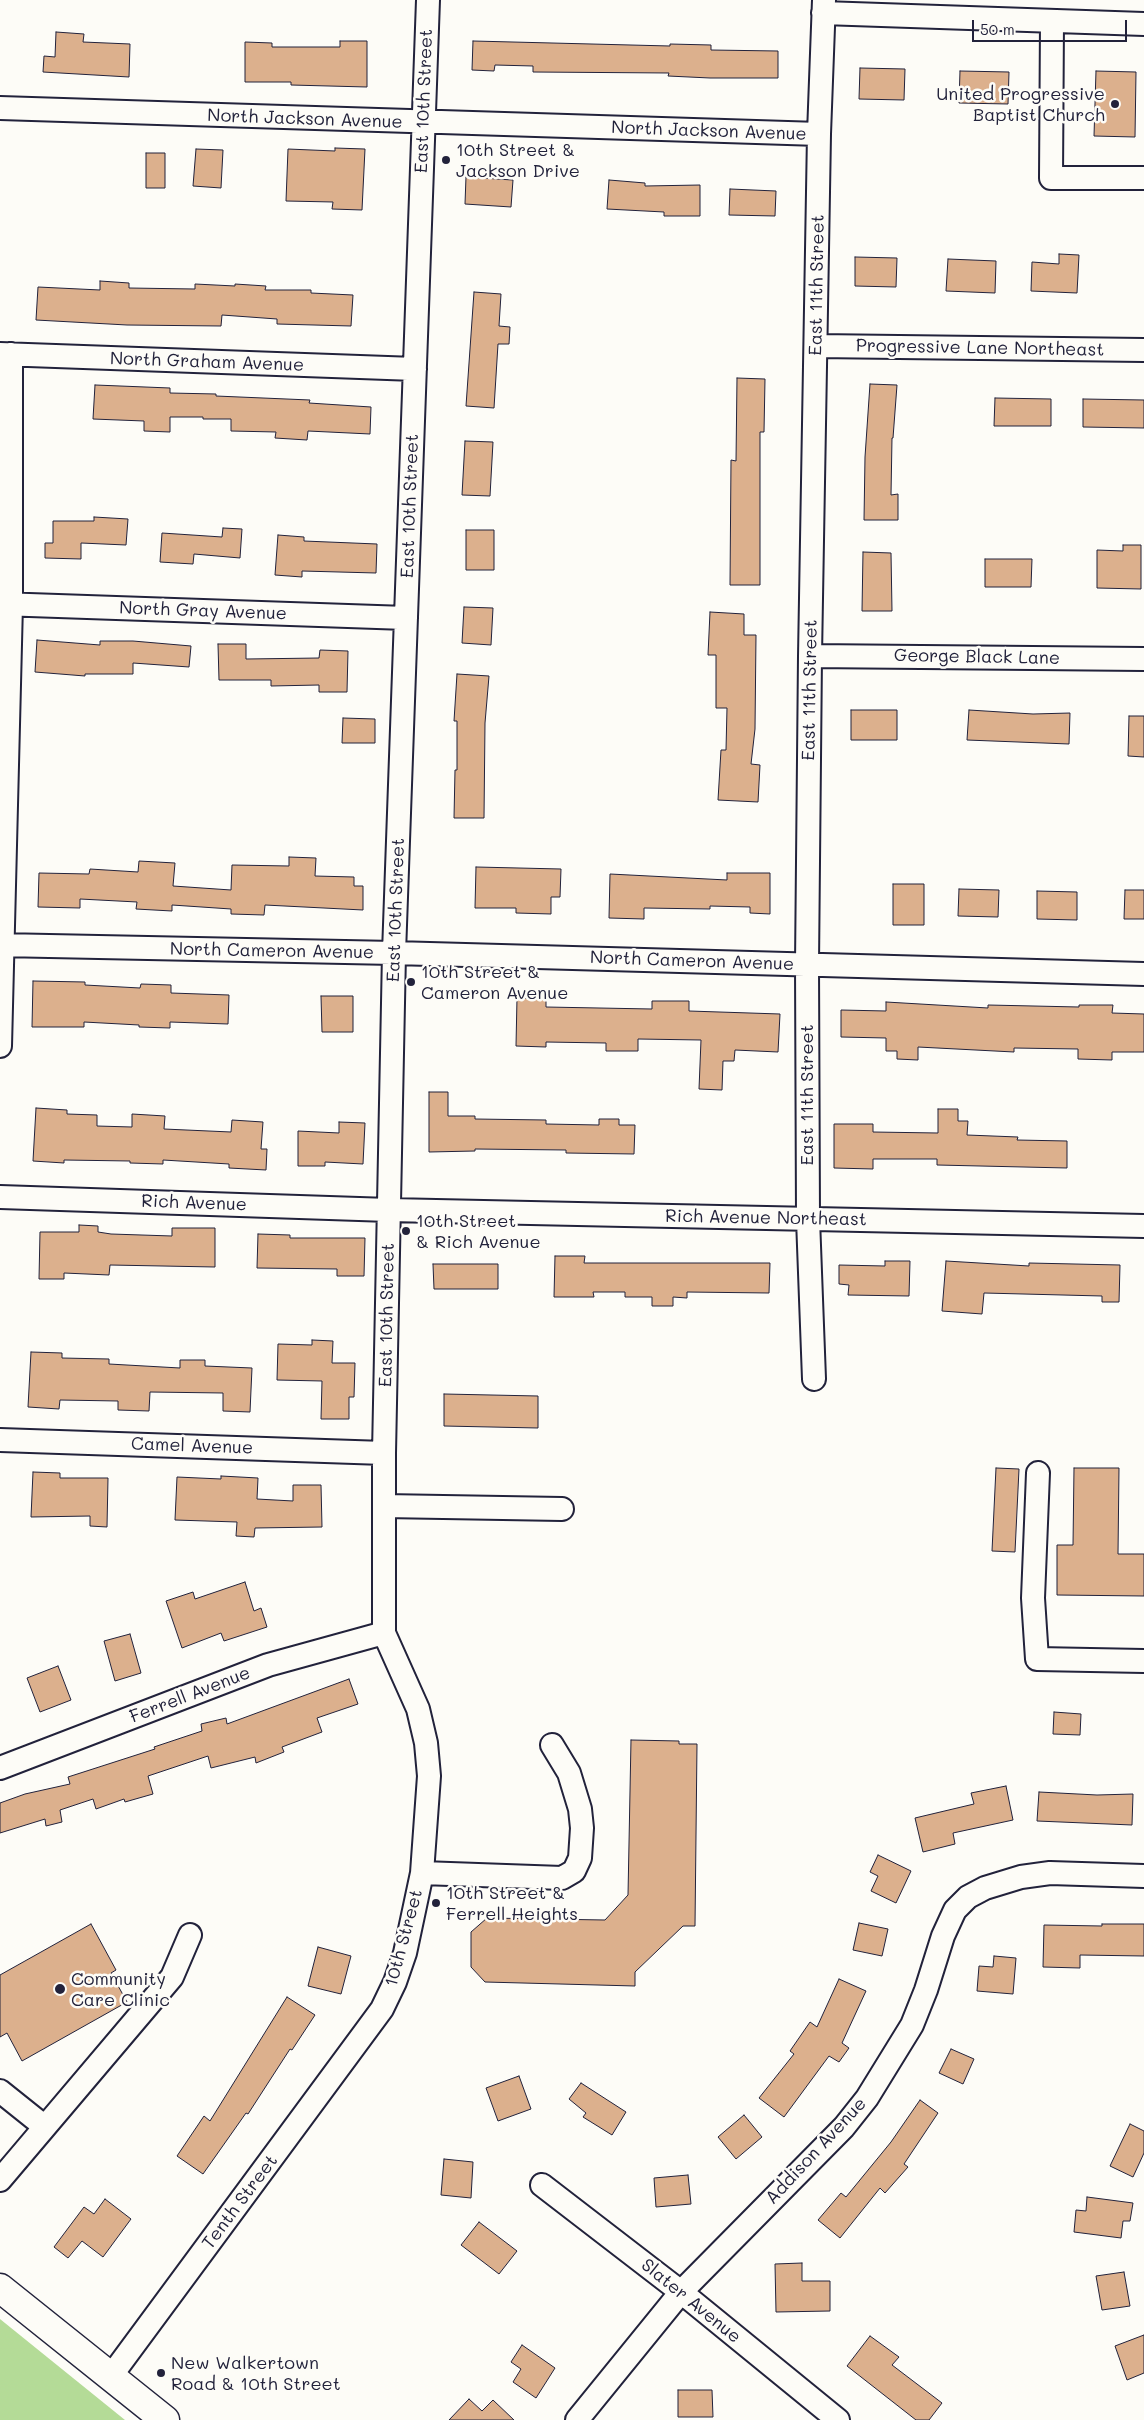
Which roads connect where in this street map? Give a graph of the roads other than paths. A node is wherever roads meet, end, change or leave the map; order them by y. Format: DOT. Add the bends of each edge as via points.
graph roads {
  1 [pos="428,0"];
  2 [pos="824,6"];
  3 [pos="1052,21"];
  4 [pos="1144,24"];
  5 [pos="0,108"];
  6 [pos="424,123"];
  7 [pos="819,134"];
  8 [pos="1144,178"];
  9 [pos="816,346"];
  10 [pos="1144,350"];
  11 [pos="6,354"];
  12 [pos="415,369"];
  13 [pos="5,604"];
  14 [pos="406,618"];
  15 [pos="810,656"];
  16 [pos="1144,659"];
  17 [pos="1,945"];
  18 [pos="394,953"];
  19 [pos="807,964"];
  20 [pos="1144,974"];
  21 [pos="0,1046"];
  22 [pos="0,1197"];
  23 [pos="388,1210"];
  24 [pos="808,1219"];
  25 [pos="1144,1226"];
  26 [pos="814,1379"];
  27 [pos="0,1440"];
  28 [pos="384,1452"];
  29 [pos="1038,1473"];
  30 [pos="384,1506"];
  31 [pos="562,1509"];
  32 [pos="384,1633"];
  33 [pos="1144,1660"];
  34 [pos="552,1745"];
  35 [pos="0,1768"];
  36 [pos="422,1873"];
  37 [pos="1144,1876"];
  38 [pos="190,1936"];
  39 [pos="370,2028"];
  40 [pos="0,2091"];
  41 [pos="45,2127"];
  42 [pos="1,2177"];
  43 [pos="542,2185"];
  44 [pos="0,2288"];
  45 [pos="681,2292"];
  46 [pos="110,2376"];
  47 [pos="165,2420"];
  48 [pos="577,2420"];
  49 [pos="838,2420"];
  1 -- 6 [label="street, East 10th Street"];
  2 -- 3 [label="street"];
  2 -- 7 [label="street, East 11th Street"];
  3 -- 4 [label="street"];
  3 -- 8 [label="street" via="1051,178"];
  5 -- 6 [label="street, North Jackson Avenue"];
  6 -- 7 [label="street, North Jackson Avenue"];
  6 -- 12 [label="street, East 10th Street"];
  7 -- 9 [label="street, East 11th Street"];
  9 -- 10 [label="street, Progressive Lane Northeast"];
  9 -- 15 [label="street, East 11th Street"];
  11 -- 12 [label="street, North Graham Avenue"];
  11 -- 13 [label="street"];
  12 -- 14 [label="street, East 10th Street"];
  13 -- 14 [label="street, North Gray Avenue"];
  13 -- 17 [label="street"];
  14 -- 18 [label="street, East 10th Street"];
  15 -- 16 [label="street, George Black Lane"];
  15 -- 19 [label="street, East 11th Street"];
  17 -- 18 [label="street, North Cameron Avenue"];
  17 -- 21 [label="street"];
  18 -- 19 [label="street, North Cameron Avenue"];
  18 -- 23 [label="street, East 10th Street"];
  19 -- 20 [label="street, North Cameron Avenue"];
  19 -- 24 [label="street, East 11th Street"];
  22 -- 23 [label="street, Rich Avenue"];
  23 -- 24 [label="street, Rich Avenue Northeast"];
  23 -- 28 [label="street, East 10th Street"];
  24 -- 25 [label="street, Rich Avenue Northeast"];
  24 -- 26 [label="street, East 11th Street"];
  27 -- 28 [label="street, Camel Avenue"];
  28 -- 30 [label="street, East 10th Street"];
  29 -- 33 [label="street" via="1033,1598 1037,1659"];
  30 -- 31 [label="street"];
  30 -- 32 [label="street, East 10th Street"];
  32 -- 35 [label="street, Ferrell Avenue" via="268,1665"];
  32 -- 36 [label="street, East 10th Street" via="418,1709 426,1743 429,1776"];
  34 -- 36 [label="street" via="569,1773 580,1809 580,1858 574,1871 562,1878"];
  36 -- 39 [label="street, 10th Street" via="397,1975"];
  37 -- 45 [label="street, Addison Avenue" via="1050,1873 1021,1877 968,1896 956,1910 943,1936 912,2025 868,2098 844,2127"];
  38 -- 41 [label="street" via="172,1977"];
  39 -- 46 [label="street, Tenth Street"];
  40 -- 41 [label="street"];
  41 -- 42 [label="street"];
  43 -- 45 [label="street, Slater Avenue"];
  44 -- 46 [label="main road"];
  45 -- 48 [label="street, Addison Avenue"];
  45 -- 49 [label="street, Slater Avenue"];
  46 -- 47 [label="main road"];
}
